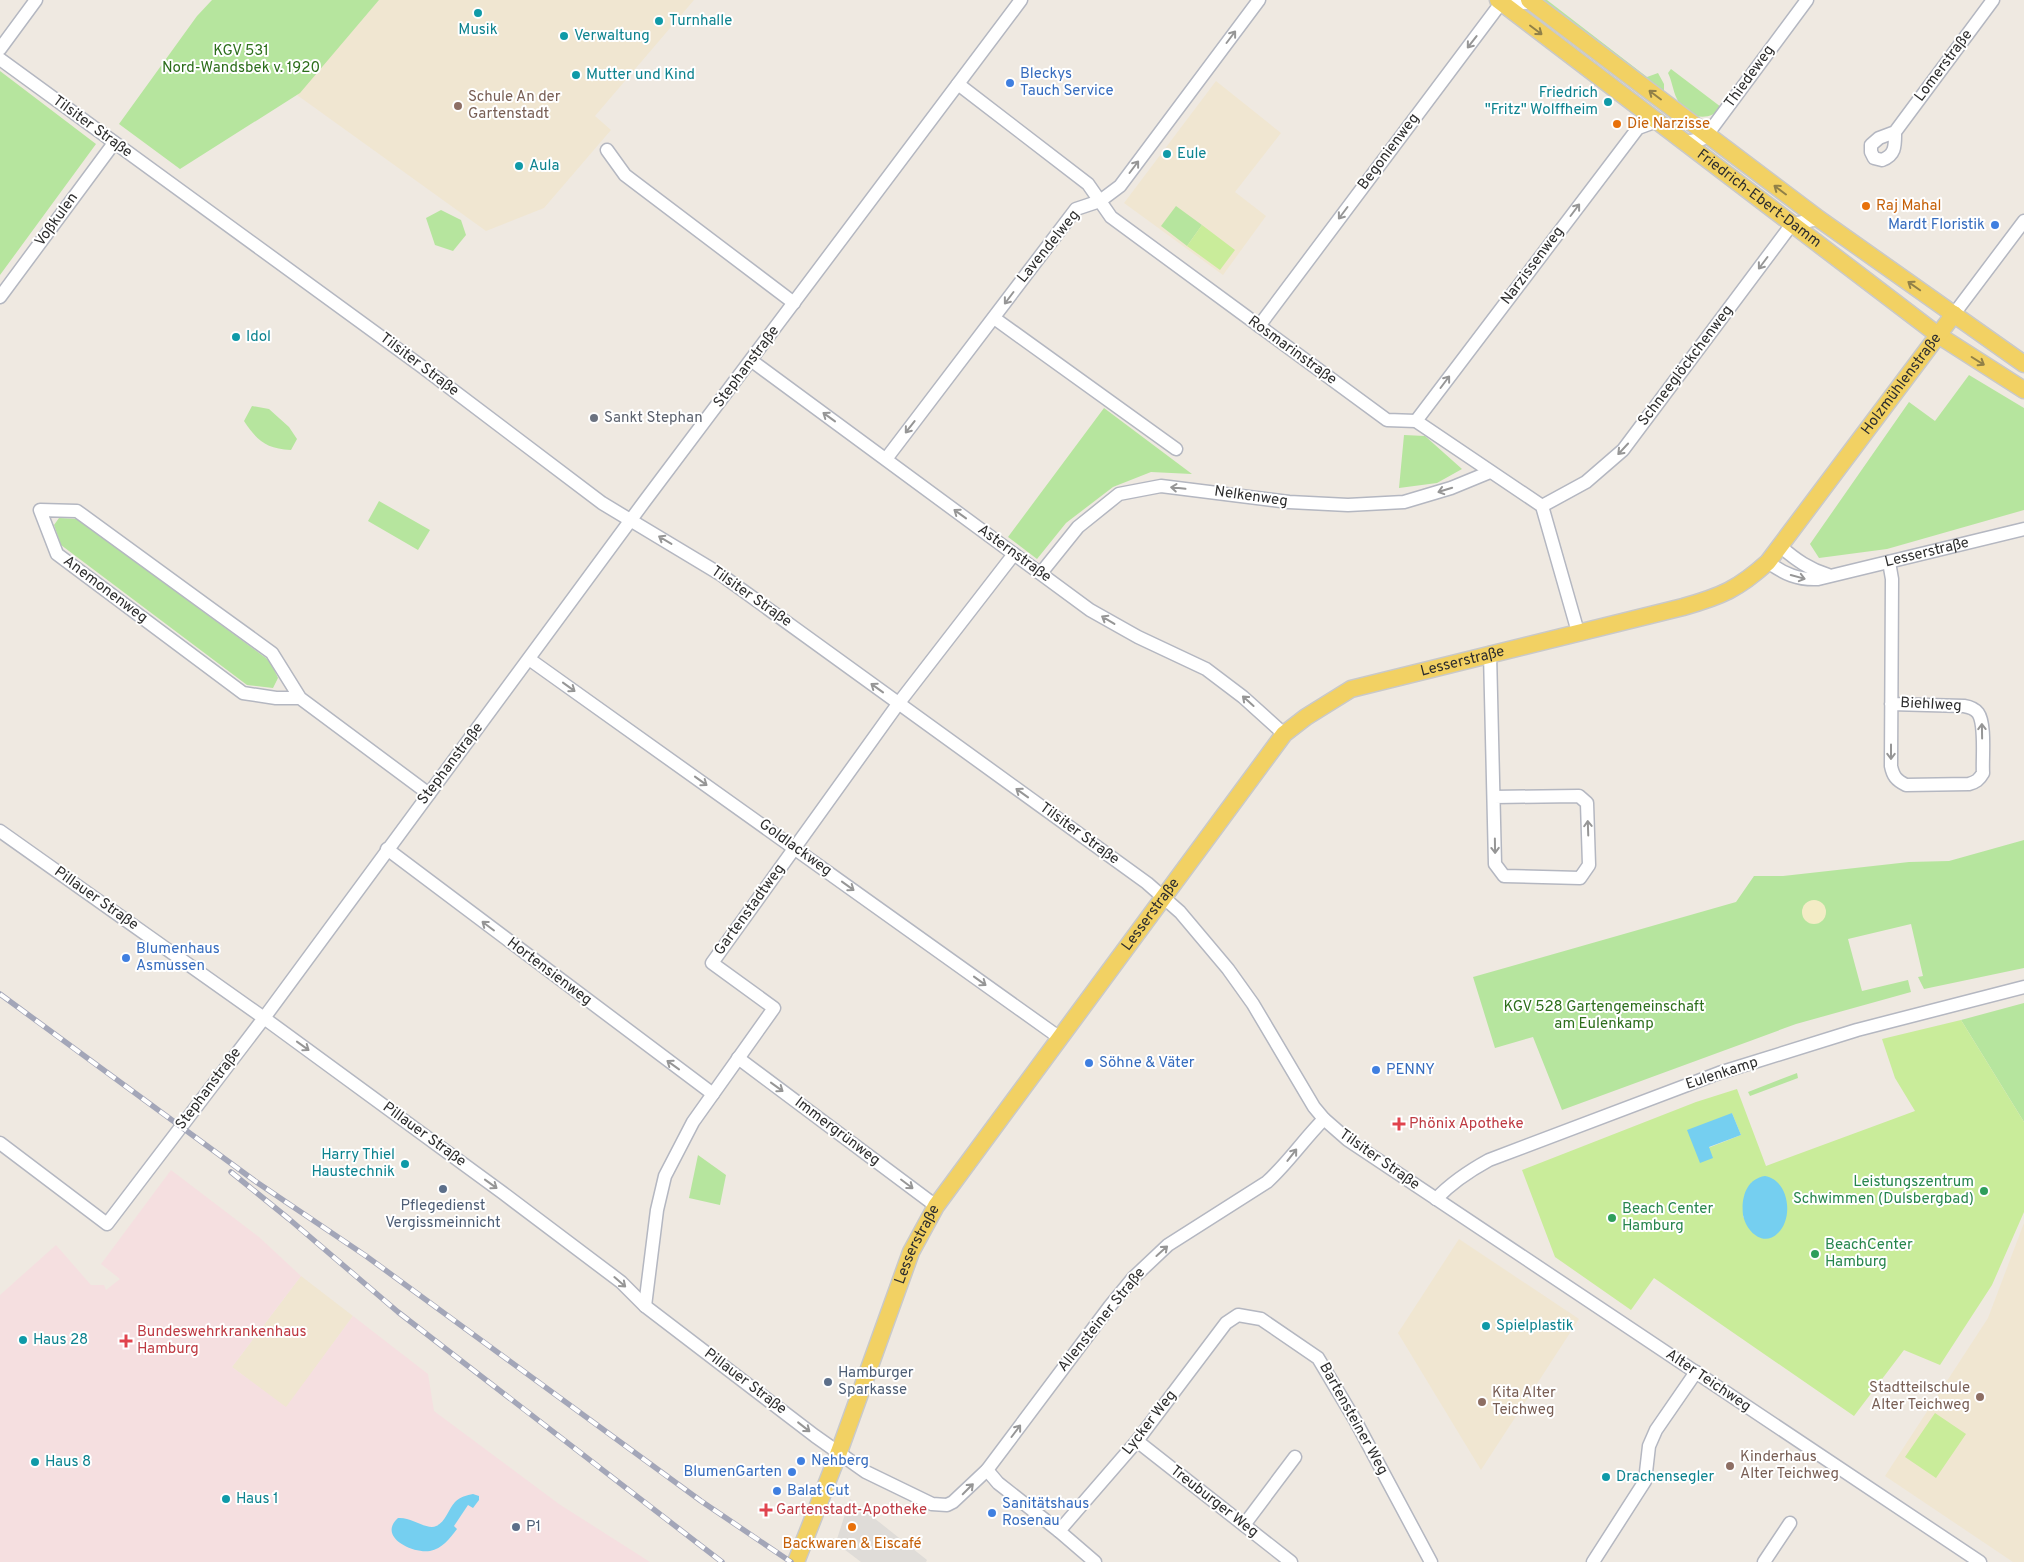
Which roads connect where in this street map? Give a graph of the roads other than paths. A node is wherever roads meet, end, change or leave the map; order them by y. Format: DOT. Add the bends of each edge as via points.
graph roads {
  1 [pos="36,0"];
  2 [pos="1021,0"];
  3 [pos="1259,0"];
  4 [pos="1807,0"];
  5 [pos="1993,0"];
  6 [pos="1500,1"];
  7 [pos="1531,1"];
  8 [pos="0,49"];
  9 [pos="0,59"];
  10 [pos="958,84"];
  11 [pos="1657,122"];
  12 [pos="1895,132"];
  13 [pos="1707,135"];
  14 [pos="1685,142"];
  15 [pos="114,143"];
  16 [pos="607,150"];
  17 [pos="1100,201"];
  18 [pos="1819,219"];
  19 [pos="2024,221"];
  20 [pos="1792,224"];
  21 [pos="0,297"];
  22 [pos="794,303"];
  23 [pos="1954,314"];
  24 [pos="994,318"];
  25 [pos="1259,326"];
  26 [pos="1938,334"];
  27 [pos="752,360"];
  28 [pos="2024,364"];
  29 [pos="2024,390"];
  30 [pos="1416,421"];
  31 [pos="1176,449"];
  32 [pos="886,459"];
  33 [pos="1490,472"];
  34 [pos="1542,506"];
  35 [pos="631,520"];
  36 [pos="2024,529"];
  37 [pos="1781,547"];
  38 [pos="1014,554"];
  39 [pos="1768,562"];
  40 [pos="1889,562"];
  41 [pos="1041,574"];
  42 [pos="1831,576"];
  43 [pos="1578,632"];
  44 [pos="1490,654"];
  45 [pos="529,659"];
  46 [pos="300,698"];
  47 [pos="898,704"];
  48 [pos="1891,704"];
  49 [pos="1284,734"];
  50 [pos="429,794"];
  51 [pos="1494,797"];
  52 [pos="0,831"];
  53 [pos="794,848"];
  54 [pos="387,849"];
  55 [pos="1163,897"];
  56 [pos="2024,987"];
  57 [pos="264,1018"];
  58 [pos="1060,1038"];
  59 [pos="738,1058"];
  60 [pos="713,1094"];
  61 [pos="1324,1119"];
  62 [pos="0,1143"];
  63 [pos="1436,1199"];
  64 [pos="936,1206"];
  65 [pos="645,1306"];
  66 [pos="1238,1315"];
  67 [pos="1696,1372"];
  68 [pos="1137,1441"];
  69 [pos="839,1452"];
  70 [pos="1295,1457"];
  71 [pos="987,1470"];
  72 [pos="947,1505"];
  73 [pos="1790,1523"];
  74 [pos="1244,1525"];
  75 [pos="1059,1531"];
  76 [pos="796,1562"];
  77 [pos="1095,1562"];
  78 [pos="1291,1562"];
  79 [pos="1431,1562"];
  80 [pos="1593,1562"];
  81 [pos="1764,1562"];
  82 [pos="1980,1562"];
  1 -- 8 [label="street"];
  2 -- 10 [label="street, Stephanstraße"];
  17 -- 3 [label="street, Lavendelweg, one-way" via="1120,186"];
  4 -- 13 [label="street, Thiedeweg"];
  5 -- 12 [label="street, Lomerstraße"];
  6 -- 7 [label="street"];
  6 -- 11 [label="main road, Friedrich-Ebert-Damm, one-way"];
  6 -- 25 [label="street, Begonienweg, one-way"];
  13 -- 7 [label="main road, Friedrich-Ebert-Damm, one-way"];
  9 -- 15 [label="street, Tilsiter Straße"];
  10 -- 17 [label="street, Rosmarinstraße" via="1088,184"];
  10 -- 22 [label="street, Stephanstraße"];
  11 -- 14 [label="main road, Friedrich-Ebert-Damm"];
  30 -- 11 [label="street, Narzissenweg, one-way" via="1638,128"];
  13 -- 14 [label="street"];
  18 -- 13 [label="main road, Friedrich-Ebert-Damm, one-way"];
  14 -- 20 [label="main road, Friedrich-Ebert-Damm"];
  15 -- 21 [label="street, Voßkulen"];
  15 -- 35 [label="street, Tilsiter Straße" via="421,366 602,504"];
  16 -- 22 [label="street" via="625,175"];
  17 -- 24 [label="street, Lavendelweg, one-way" via="1076,208"];
  17 -- 25 [label="street, Rosmarinstraße" via="1112,217"];
  18 -- 20 [label="street"];
  23 -- 18 [label="main road, Friedrich-Ebert-Damm, one-way"];
  19 -- 23 [label="street, Holzmühlenstraße"];
  20 -- 26 [label="main road, Friedrich-Ebert-Damm"];
  20 -- 34 [label="street, Schneeglöckchenweg, one-way" via="1623,450 1586,482"];
  22 -- 27 [label="street, Stephanstraße"];
  23 -- 26 [label="main road, Holzmühlenstraße"];
  23 -- 28 [label="main road, Friedrich-Ebert-Damm"];
  24 -- 31 [label="street"];
  24 -- 32 [label="street, Lavendelweg, one-way"];
  25 -- 30 [label="street, Rosmarinstraße" via="1387,420"];
  26 -- 29 [label="main road, Friedrich-Ebert-Damm, one-way"];
  26 -- 37 [label="main road, Holzmühlenstraße"];
  32 -- 27 [label="street, Asternstraße, one-way"];
  27 -- 35 [label="street, Stephanstraße"];
  30 -- 33 [label="street"];
  38 -- 32 [label="street, Asternstraße, one-way"];
  33 -- 34 [label="street"];
  33 -- 41 [label="street, Nelkenweg, one-way" via="1452,488 1404,502 1348,505 1288,502 1161,486 1119,494 1078,527"];
  34 -- 43 [label="street"];
  35 -- 45 [label="street, Stephanstraße"];
  47 -- 35 [label="street, Tilsiter Straße, one-way" via="720,574"];
  36 -- 40 [label="street, Lesserstraße"];
  37 -- 39 [label="main road, Lesserstraße"];
  37 -- 42 [label="street" via="1803,565"];
  38 -- 41 [label="street, Asternstraße"];
  38 -- 47 [label="street, Gartenstadtweg"];
  39 -- 42 [label="street, Lesserstraße, one-way" via="1786,574 1806,580"];
  39 -- 43 [label="main road, Lesserstraße" via="1741,584 1716,598"];
  40 -- 42 [label="street, Lesserstraße"];
  40 -- 48 [label="street, Biehlweg" via="1892,579"];
  49 -- 41 [label="street, Asternstraße, one-way" via="1206,669 1118,627"];
  43 -- 44 [label="main road, Lesserstraße"];
  44 -- 49 [label="main road, Lesserstraße" via="1351,689"];
  44 -- 51 [label="street"];
  45 -- 50 [label="street, Stephanstraße"];
  45 -- 53 [label="street, Goldlackweg, one-way"];
  46 -- 46 [label="street, Anemonenweg" via="272,653 78,511 40,510 57,554 243,693"];
  46 -- 50 [label="street, Anemonenweg"];
  47 -- 53 [label="street, Gartenstadtweg"];
  55 -- 47 [label="street, Tilsiter Straße, one-way"];
  48 -- 48 [label="street, Biehlweg, one-way" via="1891,766 1899,781 1906,785 1969,784 1980,778 1983,773 1982,722 1973,708"];
  49 -- 55 [label="main road, Lesserstraße"];
  50 -- 54 [label="street, Stephanstraße"];
  51 -- 51 [label="street, one-way" via="1495,864 1504,876 1580,878 1589,865 1587,803 1579,796"];
  52 -- 57 [label="street, Pillauer Straße"];
  53 -- 58 [label="street, Goldlackweg, one-way"];
  53 -- 59 [label="street, Gartenstadtweg" via="712,963 774,1008"];
  54 -- 57 [label="street, Stephanstraße"];
  60 -- 54 [label="street, Hortensienweg, one-way"];
  55 -- 58 [label="main road, Lesserstraße"];
  55 -- 61 [label="street, Tilsiter Straße" via="1198,932 1234,978"];
  56 -- 63 [label="street, Eulenkamp" via="1857,1030 1719,1073 1489,1160 1446,1188"];
  57 -- 62 [label="street, Stephanstraße" via="107,1224"];
  57 -- 65 [label="street, Pillauer Straße, one-way" via="621,1282"];
  58 -- 64 [label="main road, Lesserstraße"];
  59 -- 60 [label="street, Gartenstadtweg"];
  59 -- 64 [label="street, Immergrünweg, one-way"];
  60 -- 65 [label="street, Gartenstadtweg" via="693,1122 665,1176 657,1210"];
  61 -- 63 [label="street, Tilsiter Straße" via="1348,1140"];
  71 -- 61 [label="street, Allensteiner Straße, one-way" via="1133,1278 1168,1245 1278,1173"];
  63 -- 67 [label="street, Alter Teichweg"];
  64 -- 69 [label="main road, Lesserstraße" via="912,1252"];
  65 -- 69 [label="street, Pillauer Straße, one-way"];
  66 -- 68 [label="street, Lycker Weg" via="1226,1323"];
  66 -- 79 [label="street, Bartensteiner Weg" via="1261,1319 1318,1358"];
  67 -- 80 [label="street" via="1656,1430 1649,1446 1645,1481"];
  67 -- 82 [label="street, Alter Teichweg"];
  68 -- 74 [label="street, Treuburger Weg"];
  68 -- 75 [label="street, Lycker Weg"];
  69 -- 72 [label="street, Pillauer Straße" via="866,1472 925,1501"];
  69 -- 76 [label="main road, Lesserstraße"];
  70 -- 74 [label="street"];
  72 -- 71 [label="street, Allensteiner Straße, one-way"];
  71 -- 75 [label="street" via="998,1483"];
  73 -- 81 [label="street"];
  74 -- 78 [label="street, Treuburger Weg"];
  75 -- 77 [label="street"];
}
